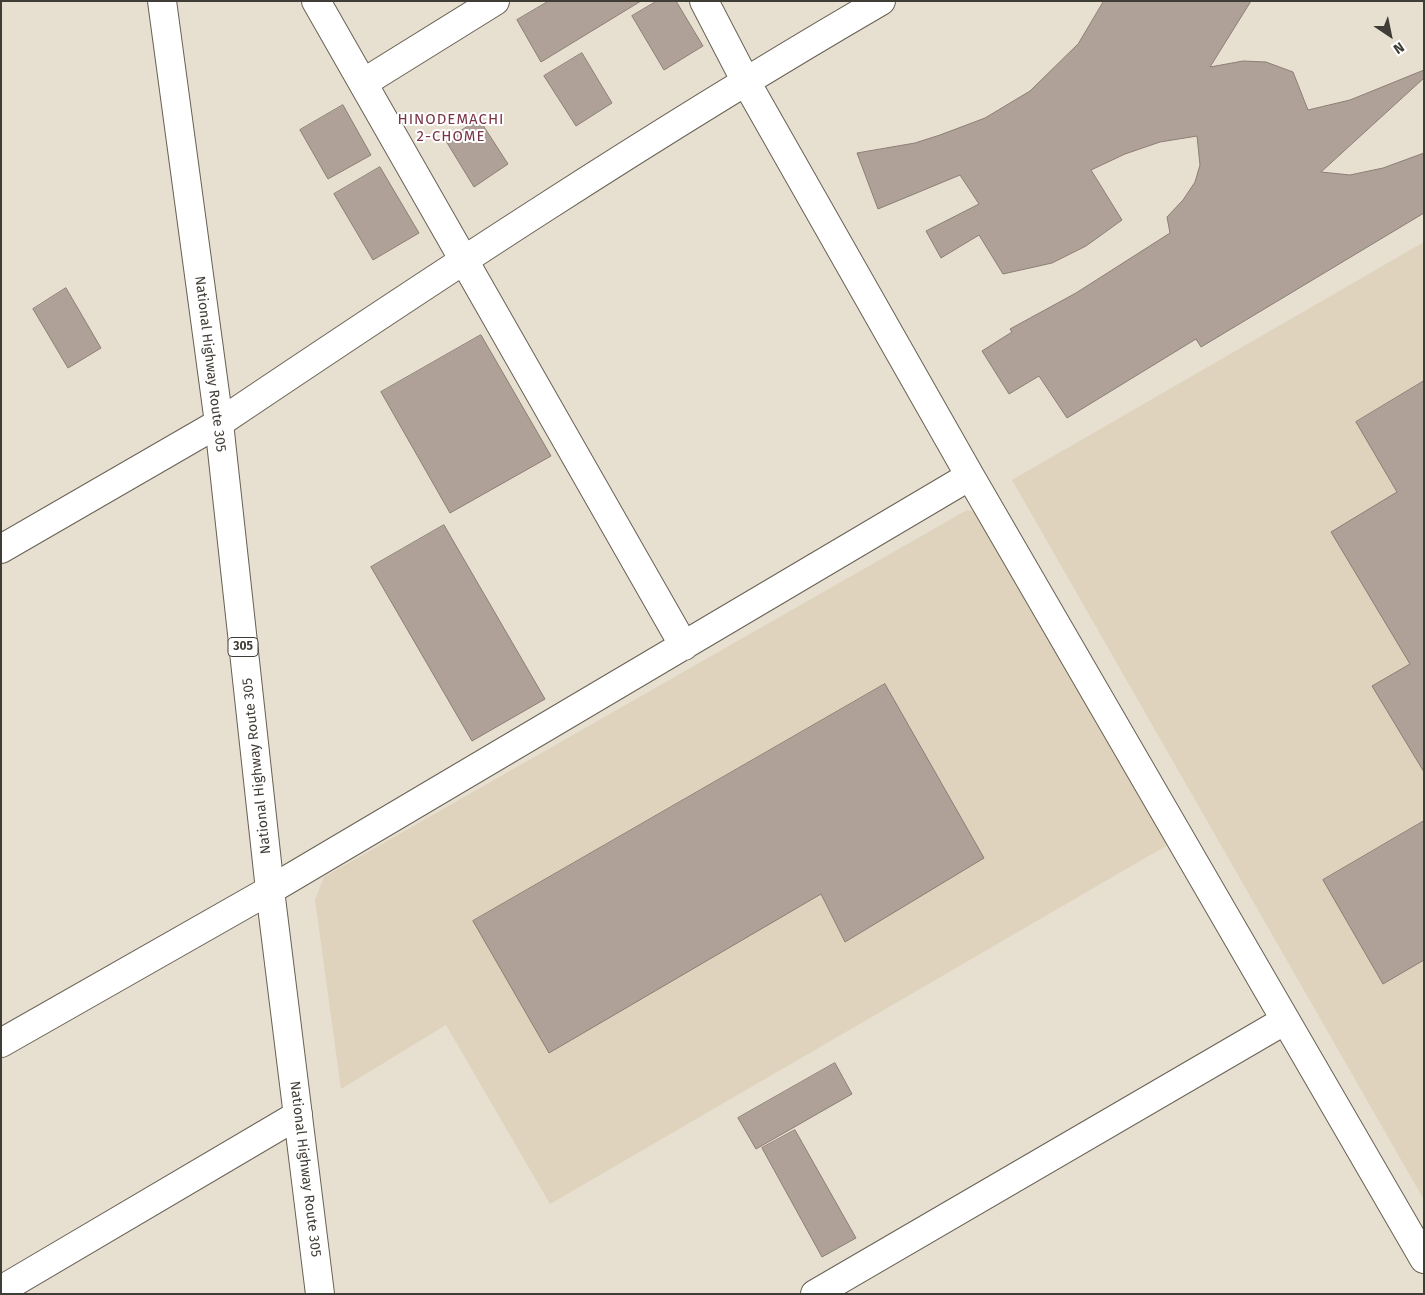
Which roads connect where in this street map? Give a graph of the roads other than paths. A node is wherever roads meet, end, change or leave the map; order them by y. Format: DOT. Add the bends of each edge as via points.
graph roads {
  1 [pos="162,1"];
  2 [pos="316,1"];
  3 [pos="495,1"];
  4 [pos="704,1"];
  5 [pos="881,1"];
  6 [pos="745,80"];
  7 [pos="363,83"];
  8 [pos="463,259"];
  9 [pos="219,423"];
  10 [pos="970,476"];
  11 [pos="1,549"];
  12 [pos="684,646"];
  13 [pos="270,890"];
  14 [pos="1284,1021"];
  15 [pos="1,1043"];
  16 [pos="298,1115"];
  17 [pos="1424,1259"];
  18 [pos="1,1290"];
  19 [pos="320,1294"];
  20 [pos="815,1294"];
  1 -- 9 [label="main road, National Highway Route 305 / 305"];
  2 -- 7 [label="main road"];
  3 -- 7 [label="main road"];
  4 -- 6 [label="main road"];
  5 -- 6 [label="main road"];
  6 -- 8 [label="main road"];
  6 -- 10 [label="main road"];
  7 -- 8 [label="main road"];
  8 -- 9 [label="main road"];
  8 -- 12 [label="main road"];
  9 -- 11 [label="main road"];
  9 -- 13 [label="main road, National Highway Route 305 / 305"];
  10 -- 12 [label="main road"];
  10 -- 14 [label="main road"];
  12 -- 13 [label="main road"];
  13 -- 15 [label="main road"];
  13 -- 16 [label="main road, National Highway Route 305 / 305"];
  14 -- 17 [label="main road"];
  14 -- 20 [label="main road"];
  16 -- 18 [label="main road"];
  16 -- 19 [label="main road, National Highway Route 305 / 305"];
}
